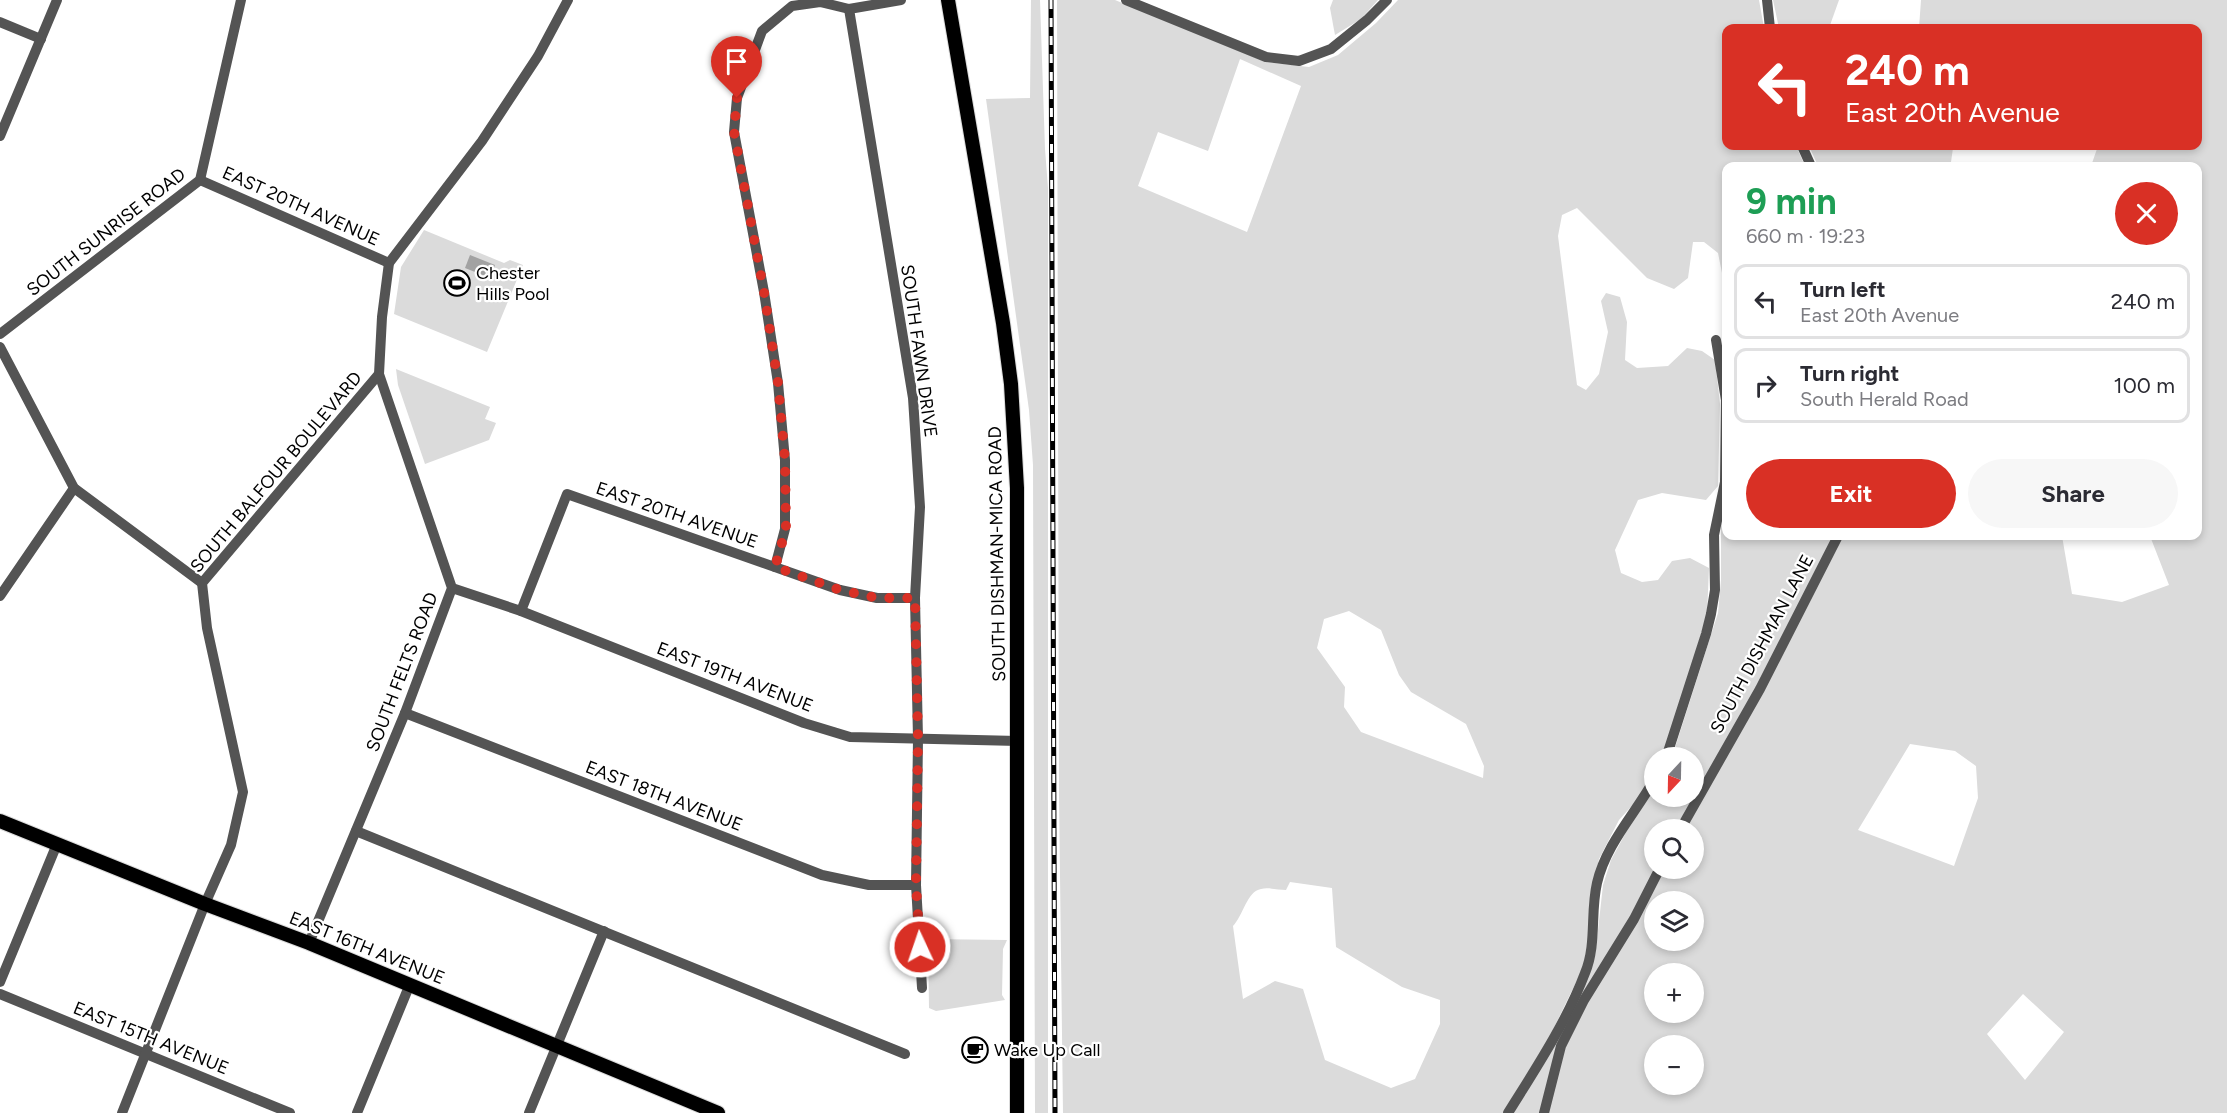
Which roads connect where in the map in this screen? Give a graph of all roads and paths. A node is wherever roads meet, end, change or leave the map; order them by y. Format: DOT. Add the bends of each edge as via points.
graph roads {
  1 [pos="57,0"];
  2 [pos="241,0"];
  3 [pos="568,0"];
  4 [pos="901,0"];
  5 [pos="948,0"];
  6 [pos="1126,0"];
  7 [pos="1387,0"];
  8 [pos="1767,0"];
  9 [pos="849,9"];
  10 [pos="0,22"];
  11 [pos="1770,24"];
  12 [pos="41,39"];
  13 [pos="0,136"];
  14 [pos="200,180"];
  15 [pos="389,263"];
  16 [pos="0,334"];
  17 [pos="1716,340"];
  18 [pos="0,347"];
  19 [pos="379,374"];
  20 [pos="1722,375"];
  21 [pos="74,489"];
  22 [pos="1722,496"];
  23 [pos="1836,540"];
  24 [pos="775,567"];
  25 [pos="202,583"];
  26 [pos="452,588"];
  27 [pos="0,596"];
  28 [pos="915,598"];
  29 [pos="521,612"];
  30 [pos="405,713"];
  31 [pos="918,739"];
  32 [pos="1018,741"];
  33 [pos="1670,747"];
  34 [pos="1644,795"];
  35 [pos="1686,819"];
  36 [pos="0,821"];
  37 [pos="356,831"];
  38 [pos="57,844"];
  39 [pos="1654,879"];
  40 [pos="916,885"];
  41 [pos="205,904"];
  42 [pos="604,931"];
  43 [pos="309,943"];
  44 [pos="0,982"];
  45 [pos="410,984"];
  46 [pos="922,988"];
  47 [pos="0,994"];
  48 [pos="556,1046"];
  49 [pos="145,1052"];
  50 [pos="905,1053"];
  51 [pos="710,1112"];
  52 [pos="122,1113"];
  53 [pos="290,1113"];
  54 [pos="357,1113"];
  55 [pos="529,1113"];
  56 [pos="1017,1113"];
  57 [pos="1508,1113"];
  58 [pos="1544,1113"];
  1 -- 12 [label="street"];
  2 -- 14 [label="street, SOUTH SUNRISE ROAD"];
  3 -- 15 [label="street, SOUTH BALFOUR BOULEVARD" via="538,56 482,141"];
  4 -- 9 [label="street"];
  5 -- 32 [label="main road, SOUTH DISHMAN-MICA ROAD" via="1011,384 1017,488"];
  6 -- 7 [label="street" via="1266,57 1299,62 1331,49"];
  8 -- 11 [label="street"];
  9 -- 24 [label="street" via="820,2 792,6 762,31 737,98 734,132 764,292 785,460 786,529"];
  9 -- 28 [label="street, SOUTH FAWN DRIVE" via="913,398 920,507"];
  10 -- 12 [label="street"];
  12 -- 13 [label="street"];
  14 -- 15 [label="street, EAST 20TH AVENUE"];
  14 -- 16 [label="street, SOUTH SUNRISE ROAD"];
  15 -- 19 [label="street, SOUTH BALFOUR BOULEVARD"];
  17 -- 20 [label="street"];
  18 -- 21 [label="street"];
  19 -- 25 [label="street, SOUTH BALFOUR BOULEVARD"];
  19 -- 26 [label="street, SOUTH FELTS ROAD"];
  21 -- 25 [label="street"];
  21 -- 27 [label="street"];
  22 -- 33 [label="street" via="1714,535 1711,614"];
  23 -- 35 [label="street, SOUTH DISHMAN LANE" via="1760,689"];
  24 -- 28 [label="street, EAST 20TH AVENUE" via="840,590 877,598"];
  24 -- 29 [label="street, EAST 20TH AVENUE" via="567,494"];
  25 -- 41 [label="street, SOUTH BALFOUR BOULEVARD" via="207,628 243,792 231,845"];
  26 -- 29 [label="street, EAST 19TH AVENUE"];
  26 -- 30 [label="street, SOUTH FELTS ROAD"];
  28 -- 31 [label="street, SOUTH FAWN DRIVE"];
  29 -- 31 [label="street, EAST 19TH AVENUE" via="804,723 850,737"];
  30 -- 37 [label="street, SOUTH FELTS ROAD"];
  30 -- 40 [label="street, EAST 18TH AVENUE" via="822,875 869,885"];
  31 -- 32 [label="street, EAST 19TH AVENUE"];
  31 -- 40 [label="street, SOUTH FAWN DRIVE"];
  32 -- 56 [label="main road, SOUTH DISHMAN-MICA ROAD"];
  34 -- 57 [label="street" via="1602,867 1585,974 1547,1050"];
  36 -- 38 [label="main road, EAST 16TH AVENUE"];
  37 -- 42 [label="street"];
  37 -- 43 [label="street, SOUTH FELTS ROAD"];
  38 -- 41 [label="main road, EAST 16TH AVENUE"];
  38 -- 44 [label="street"];
  39 -- 58 [label="street" via="1561,1046"];
  40 -- 46 [label="street, SOUTH FAWN DRIVE"];
  41 -- 43 [label="main road, EAST 16TH AVENUE"];
  41 -- 49 [label="street, SOUTH BALFOUR BOULEVARD"];
  42 -- 48 [label="street"];
  42 -- 50 [label="street"];
  43 -- 45 [label="main road, EAST 16TH AVENUE"];
  45 -- 48 [label="main road, EAST 16TH AVENUE"];
  45 -- 54 [label="street"];
  47 -- 49 [label="street, EAST 15TH AVENUE"];
  48 -- 51 [label="main road, EAST 16TH AVENUE"];
  48 -- 55 [label="street"];
  49 -- 52 [label="street, SOUTH BALFOUR BOULEVARD"];
  49 -- 53 [label="street, EAST 15TH AVENUE"];
}
